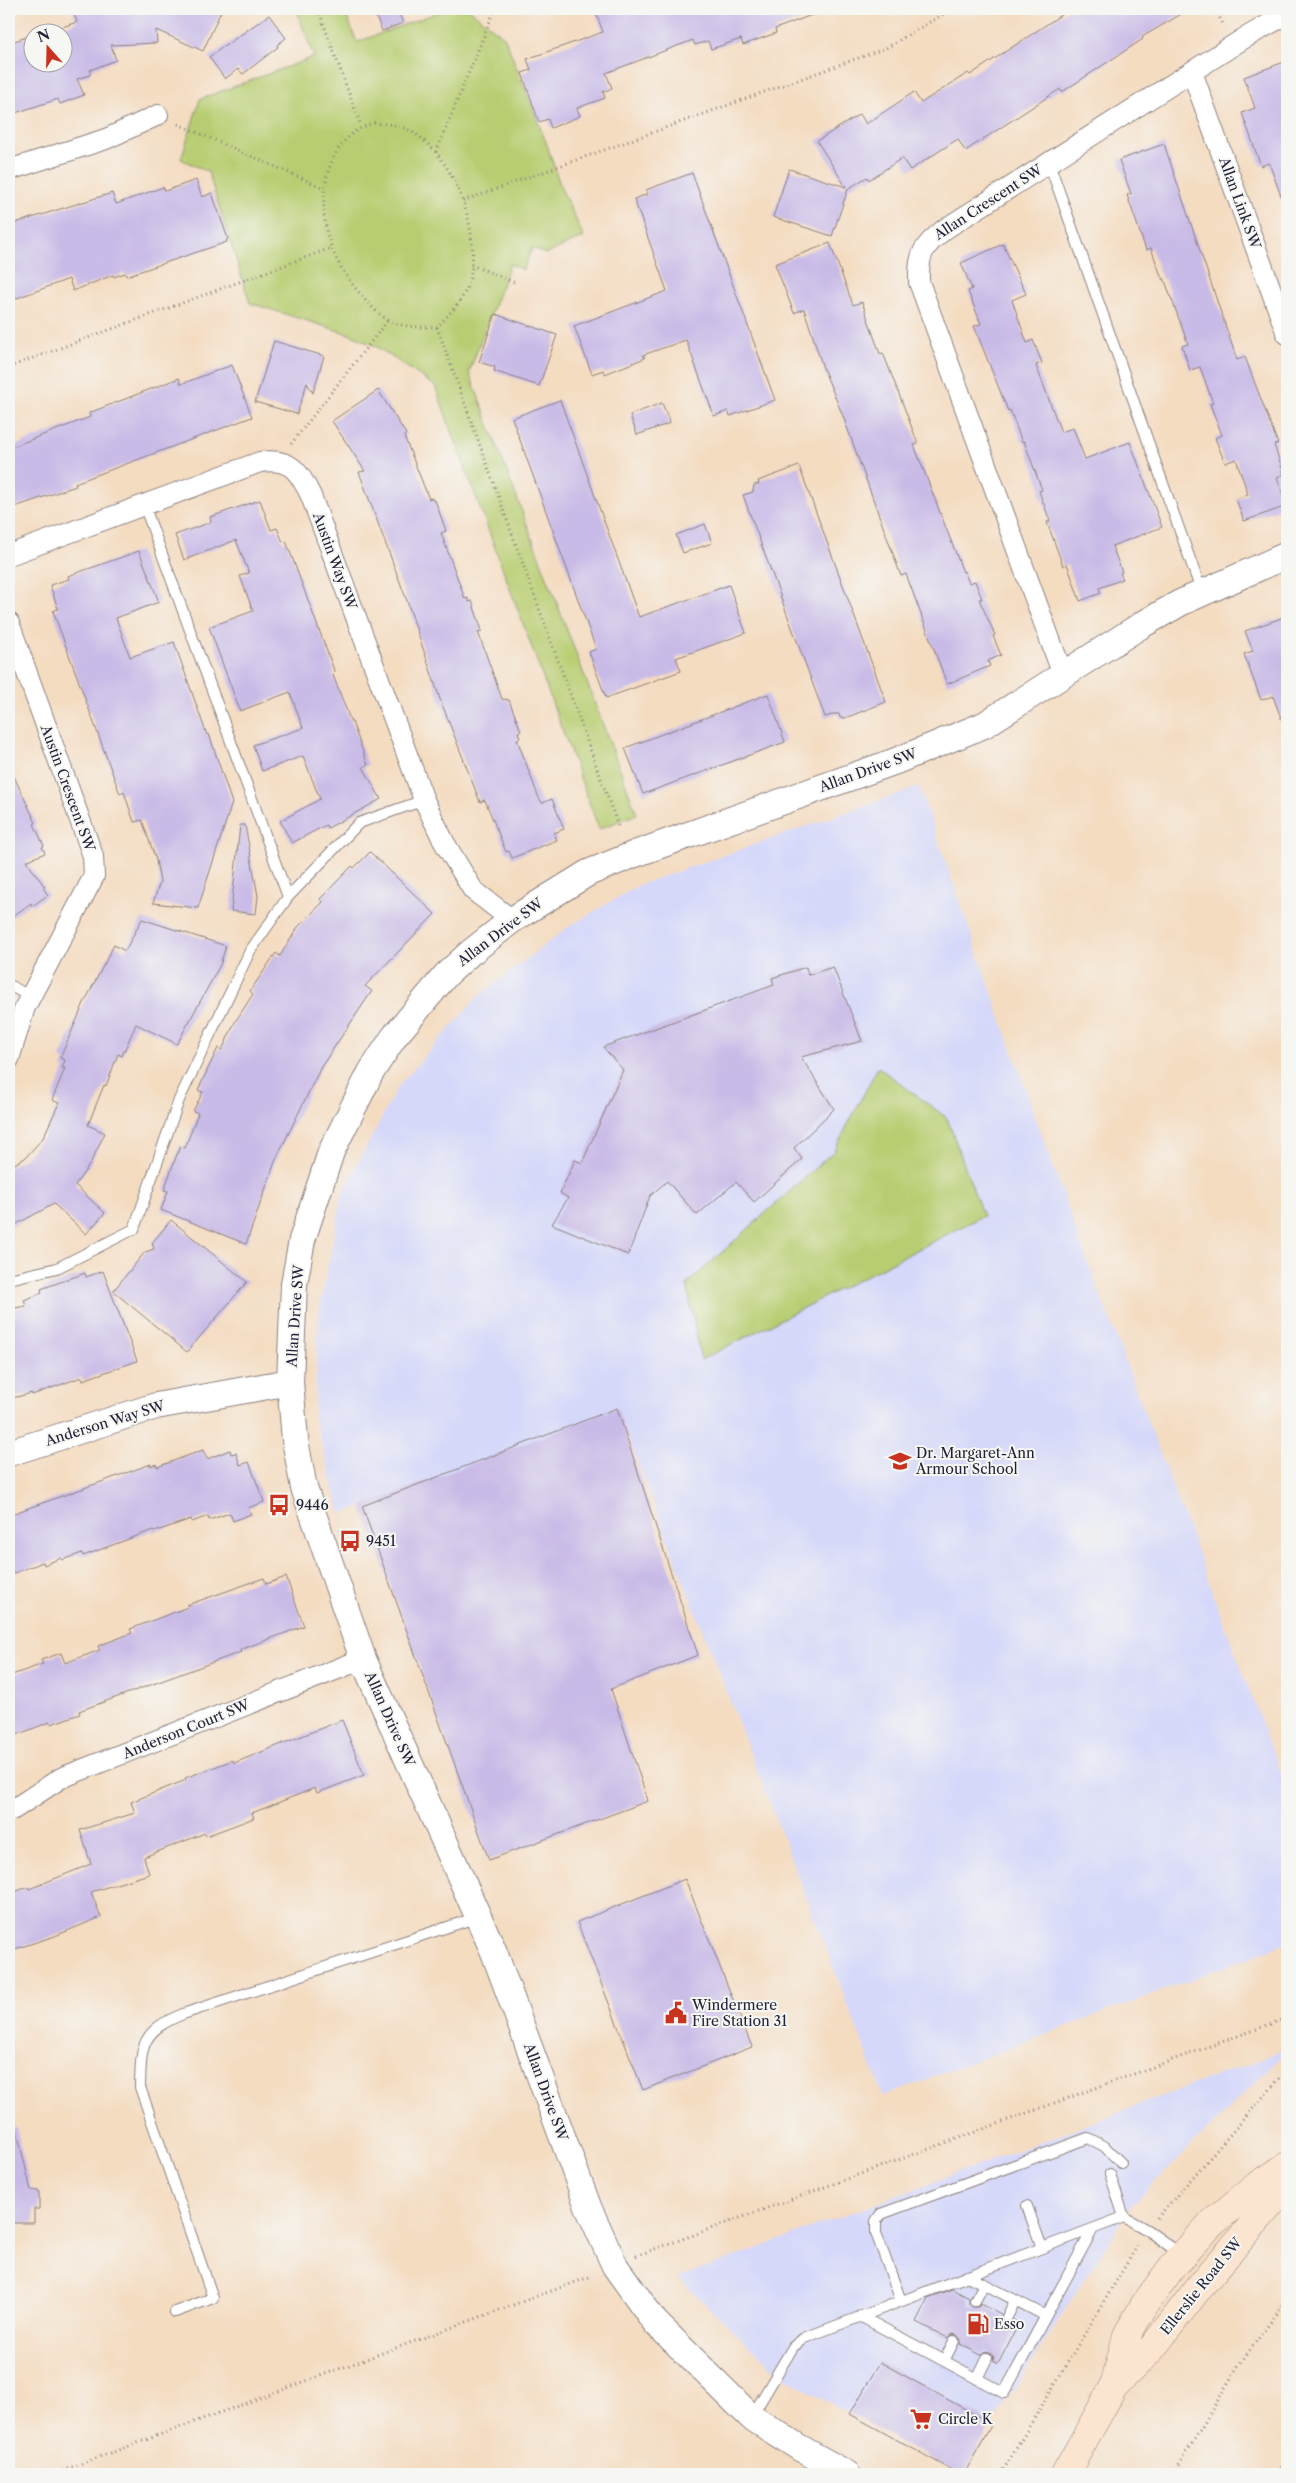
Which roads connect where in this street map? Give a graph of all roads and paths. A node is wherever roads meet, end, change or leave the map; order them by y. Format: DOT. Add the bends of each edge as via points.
graph roads {
  1 [pos="318,9"];
  2 [pos="495,9"];
  3 [pos="952,9"];
  4 [pos="1287,14"];
  5 [pos="1192,72"];
  6 [pos="158,115"];
  7 [pos="361,126"];
  8 [pos="436,152"];
  9 [pos="1049,163"];
  10 [pos="9,170"];
  11 [pos="324,188"];
  12 [pos="463,201"];
  13 [pos="331,248"];
  14 [pos="471,265"];
  15 [pos="514,282"];
  16 [pos="388,320"];
  17 [pos="437,327"];
  18 [pos="1287,334"];
  19 [pos="9,366"];
  20 [pos="278,460"];
  21 [pos="144,505"];
  22 [pos="9,555"];
  23 [pos="1287,555"];
  24 [pos="1202,593"];
  25 [pos="9,624"];
  26 [pos="1063,675"];
  27 [pos="424,800"];
  28 [pos="618,826"];
  29 [pos="288,897"];
  30 [pos="512,920"];
  31 [pos="9,985"];
  32 [pos="31,997"];
  33 [pos="9,1059"];
  34 [pos="9,1279"];
  35 [pos="290,1382"];
  36 [pos="9,1453"];
  37 [pos="363,1659"];
  38 [pos="14,1809"];
  39 [pos="478,1917"];
  40 [pos="1287,2018"];
  41 [pos="1287,2070"];
  42 [pos="1122,2163"];
  43 [pos="1287,2166"];
  44 [pos="1110,2174"];
  45 [pos="1287,2185"];
  46 [pos="1027,2206"];
  47 [pos="1124,2217"];
  48 [pos="1093,2228"];
  49 [pos="1147,2230"];
  50 [pos="1042,2248"];
  51 [pos="1183,2256"];
  52 [pos="615,2266"];
  53 [pos="967,2276"];
  54 [pos="984,2284"];
  55 [pos="1287,2300"];
  56 [pos="901,2301"];
  57 [pos="975,2301"];
  58 [pos="1015,2301"];
  59 [pos="175,2312"];
  60 [pos="860,2316"];
  61 [pos="1046,2316"];
  62 [pos="1007,2318"];
  63 [pos="954,2341"];
  64 [pos="987,2358"];
  65 [pos="944,2361"];
  66 [pos="977,2379"];
  67 [pos="1114,2386"];
  68 [pos="751,2417"];
  69 [pos="1287,2468"];
  70 [pos="53,2474"];
  71 [pos="847,2474"];
  72 [pos="1001,2474"];
  73 [pos="1065,2474"];
  74 [pos="1174,2474"];
  75 [pos="1283,2474"];
  1 -- 7 [label="path"];
  2 -- 8 [label="path"];
  3 -- 12 [label="path" via="886,48"];
  4 -- 5 [label="street, Allan Crescent SW"];
  5 -- 9 [label="street, Allan Crescent SW"];
  5 -- 18 [label="street, Allan Link SW"];
  6 -- 10 [label="street" via="106,139"];
  6 -- 11 [label="path"];
  7 -- 8 [label="path" via="374,123 404,128"];
  7 -- 11 [label="path" via="338,148"];
  8 -- 12 [label="path"];
  9 -- 24 [label="lane"];
  9 -- 26 [label="street, Allan Crescent SW" via="929,241 918,260 918,275"];
  11 -- 13 [label="path"];
  12 -- 14 [label="path" via="473,250"];
  13 -- 16 [label="path" via="356,288"];
  13 -- 19 [label="path"];
  14 -- 15 [label="path"];
  14 -- 17 [label="path" via="468,286 460,302"];
  16 -- 17 [label="path" via="413,327"];
  16 -- 20 [label="path"];
  17 -- 28 [label="path"];
  20 -- 21 [label="street" via="260,462"];
  20 -- 27 [label="street, Austin Way SW" via="291,466 311,496"];
  21 -- 22 [label="street"];
  21 -- 29 [label="lane"];
  23 -- 24 [label="street, Allan Drive SW"];
  24 -- 26 [label="street, Allan Drive SW" via="1140,626"];
  25 -- 32 [label="street, Austin Crescent SW" via="93,856 94,876"];
  26 -- 30 [label="street, Allan Drive SW" via="984,726 896,761 634,854 588,873"];
  27 -- 29 [label="lane" via="359,823"];
  27 -- 30 [label="street, Austin Way SW" via="444,842 473,890"];
  29 -- 34 [label="lane" via="250,951 179,1100 134,1229 57,1268"];
  30 -- 35 [label="street, Allan Drive SW" via="470,953 420,1003 371,1072 331,1152 300,1249 294,1284"];
  31 -- 32 [label="lane"];
  32 -- 33 [label="street, Austin Crescent SW"];
  35 -- 36 [label="street, Anderson Way SW" via="156,1406"];
  35 -- 37 [label="street, Allan Drive SW" via="295,1440 304,1488"];
  37 -- 38 [label="street, Anderson Court SW" via="61,1778"];
  37 -- 39 [label="street, Allan Drive SW"];
  39 -- 52 [label="street, Allan Drive SW" via="494,1952 588,2209"];
  39 -- 59 [label="lane" via="183,2014 162,2022 150,2033 141,2055 140,2087 213,2298"];
  40 -- 52 [label="path" via="637,2255"];
  41 -- 49 [label="path"];
  42 -- 56 [label="lane" via="1104,2146 1088,2138 881,2214 876,2221 876,2233"];
  43 -- 51 [label="main road, Ellerslie Road SW" via="1254,2188 1211,2224"];
  44 -- 47 [label="lane"];
  45 -- 67 [label="main road, Ellerslie Road SW" via="1206,2279 1153,2347"];
  46 -- 50 [label="lane"];
  47 -- 48 [label="lane"];
  47 -- 49 [label="lane"];
  48 -- 50 [label="lane"];
  48 -- 61 [label="lane"];
  49 -- 51 [label="lane"];
  49 -- 72 [label="path"];
  50 -- 53 [label="lane"];
  51 -- 67 [label="main road, Ellerslie Road SW" via="1145,2304 1127,2335"];
  52 -- 68 [label="street, Allan Drive SW" via="655,2322"];
  52 -- 70 [label="path"];
  53 -- 54 [label="lane"];
  53 -- 56 [label="lane"];
  54 -- 57 [label="lane"];
  54 -- 58 [label="lane"];
  55 -- 74 [label="path" via="1238,2366"];
  56 -- 60 [label="lane"];
  58 -- 61 [label="lane"];
  58 -- 62 [label="lane"];
  60 -- 65 [label="lane"];
  60 -- 68 [label="lane" via="804,2338 793,2347"];
  61 -- 66 [label="lane" via="1004,2394"];
  63 -- 65 [label="lane"];
  64 -- 66 [label="lane"];
  65 -- 66 [label="lane"];
  67 -- 73 [label="main road, Ellerslie Road SW"];
  68 -- 71 [label="street, Allan Drive SW"];
  69 -- 75 [label="lane"];
}
